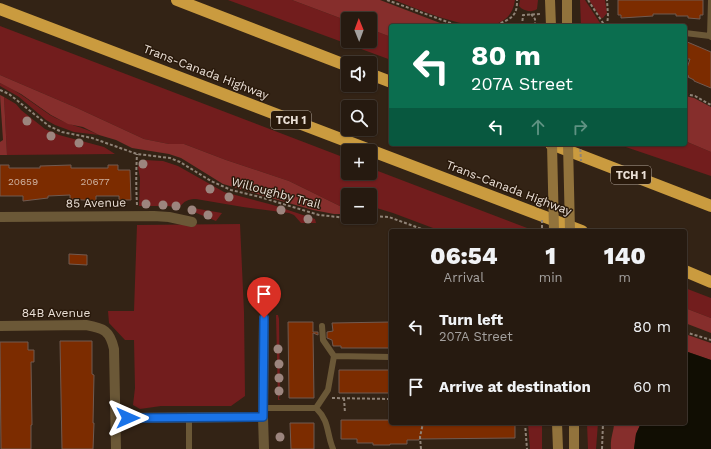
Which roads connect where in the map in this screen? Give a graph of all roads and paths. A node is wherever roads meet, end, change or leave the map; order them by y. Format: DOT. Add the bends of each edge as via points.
graph roads {
  1 [pos="177,0"];
  2 [pos="387,0"];
  3 [pos="517,0"];
  4 [pos="550,0"];
  5 [pos="567,0"];
  6 [pos="588,0"];
  7 [pos="607,0"];
  8 [pos="711,0"];
  9 [pos="0,8"];
  10 [pos="531,14"];
  11 [pos="551,14"];
  12 [pos="453,24"];
  13 [pos="500,24"];
  14 [pos="522,24"];
  15 [pos="535,24"];
  16 [pos="551,24"];
  17 [pos="567,24"];
  18 [pos="605,24"];
  19 [pos="606,24"];
  20 [pos="687,33"];
  21 [pos="710,36"];
  22 [pos="341,63"];
  23 [pos="377,77"];
  24 [pos="389,81"];
  25 [pos="0,90"];
  26 [pos="687,94"];
  27 [pos="711,105"];
  28 [pos="552,146"];
  29 [pos="557,146"];
  30 [pos="568,146"];
  31 [pos="137,154"];
  32 [pos="711,206"];
  33 [pos="137,216"];
  34 [pos="377,216"];
  35 [pos="0,217"];
  36 [pos="341,217"];
  37 [pos="192,222"];
  38 [pos="422,229"];
  39 [pos="554,229"];
  40 [pos="570,229"];
  41 [pos="577,229"];
  42 [pos="687,273"];
  43 [pos="711,282"];
  44 [pos="264,318"];
  45 [pos="0,326"];
  46 [pos="322,326"];
  47 [pos="687,333"];
  48 [pos="711,340"];
  49 [pos="334,356"];
  50 [pos="389,357"];
  51 [pos="324,398"];
  52 [pos="344,398"];
  53 [pos="389,399"];
  54 [pos="316,408"];
  55 [pos="264,412"];
  56 [pos="345,413"];
  57 [pos="116,418"];
  58 [pos="189,418"];
  59 [pos="423,425"];
  60 [pos="525,425"];
  61 [pos="557,425"];
  62 [pos="574,425"];
  63 [pos="603,425"];
  64 [pos="116,449"];
  65 [pos="189,449"];
  66 [pos="264,449"];
  67 [pos="333,449"];
  68 [pos="421,449"];
  69 [pos="527,449"];
  70 [pos="558,449"];
  71 [pos="574,449"];
  72 [pos="602,449"];
  1 -- 22 [label="highway"];
  2 -- 12 [label="path"];
  3 -- 13 [label="path" via="516,12"];
  4 -- 11 [label="main road"];
  5 -- 17 [label="main road"];
  6 -- 18 [label="path"];
  7 -- 19 [label="path"];
  8 -- 21 [label="lane"];
  9 -- 41 [label="highway, Trans-Canada Highway / TCH 1"];
  10 -- 11 [label="path"];
  10 -- 14 [label="path" via="523,15"];
  10 -- 15 [label="path"];
  11 -- 16 [label="main road"];
  20 -- 21 [label="lane"];
  23 -- 24 [label="highway"];
  25 -- 31 [label="path, Willoughby Trail" via="9,94 49,126"];
  26 -- 27 [label="path" via="696,96"];
  28 -- 39 [label="main road, bridge"];
  29 -- 32 [label="highway, TCH 1"];
  30 -- 40 [label="main road, bridge"];
  31 -- 33 [label="path"];
  31 -- 36 [label="path, Willoughby Trail" via="180,162 231,190 319,215"];
  33 -- 35 [label="street, 85 Avenue"];
  33 -- 37 [label="street, 85 Avenue" via="169,217"];
  34 -- 38 [label="path" via="389,217"];
  42 -- 43 [label="highway"];
  44 -- 55 [label="street"];
  45 -- 57 [label="street, 84B Avenue" via="86,325 98,327 109,334 114,349"];
  46 -- 49 [label="lane" via="323,340"];
  47 -- 48 [label="path"];
  49 -- 50 [label="lane"];
  49 -- 51 [label="lane" via="328,390"];
  51 -- 52 [label="path"];
  51 -- 54 [label="lane"];
  52 -- 53 [label="path"];
  52 -- 56 [label="path"];
  54 -- 55 [label="lane"];
  54 -- 67 [label="lane" via="326,421"];
  55 -- 58 [label="street"];
  55 -- 66 [label="street"];
  57 -- 58 [label="street"];
  57 -- 64 [label="street"];
  58 -- 65 [label="lane"];
  59 -- 68 [label="path"];
  60 -- 69 [label="path"];
  61 -- 70 [label="main road"];
  62 -- 71 [label="main road"];
  63 -- 72 [label="path"];
}
